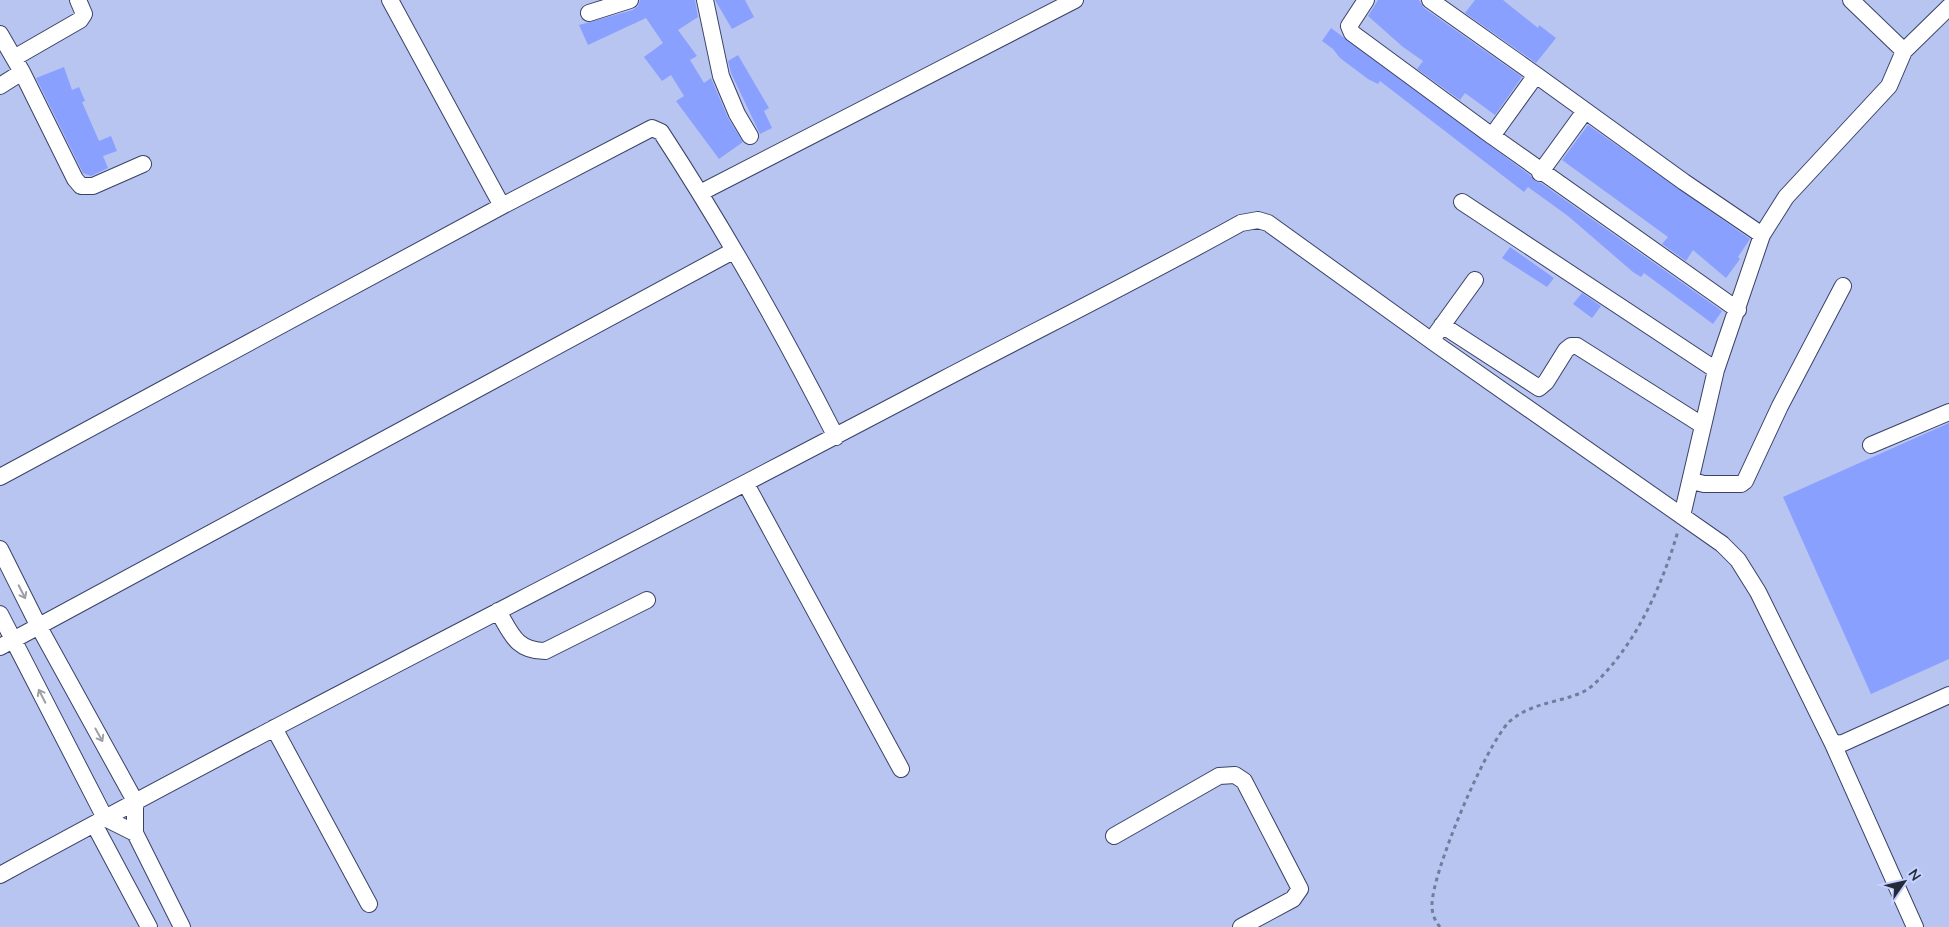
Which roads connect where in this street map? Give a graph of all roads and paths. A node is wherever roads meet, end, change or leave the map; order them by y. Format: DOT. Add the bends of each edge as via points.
graph roads {
  1 [pos="78,0"];
  2 [pos="390,0"];
  3 [pos="630,0"];
  4 [pos="705,0"];
  5 [pos="1075,0"];
  6 [pos="1366,0"];
  7 [pos="1430,0"];
  8 [pos="1851,0"];
  9 [pos="1949,7"];
  10 [pos="589,13"];
  11 [pos="0,34"];
  12 [pos="1904,51"];
  13 [pos="18,65"];
  14 [pos="1536,75"];
  15 [pos="0,86"];
  16 [pos="1585,111"];
  17 [pos="750,136"];
  18 [pos="1492,136"];
  19 [pos="142,164"];
  20 [pos="1540,173"];
  21 [pos="700,193"];
  22 [pos="1462,202"];
  23 [pos="502,206"];
  24 [pos="1762,235"];
  25 [pos="733,251"];
  26 [pos="1475,280"];
  27 [pos="1843,286"];
  28 [pos="1738,310"];
  29 [pos="1442,325"];
  30 [pos="1432,340"];
  31 [pos="1716,370"];
  32 [pos="1949,412"];
  33 [pos="1702,426"];
  34 [pos="836,437"];
  35 [pos="1871,445"];
  36 [pos="0,477"];
  37 [pos="1692,481"];
  38 [pos="746,484"];
  39 [pos="1682,516"];
  40 [pos="0,549"];
  41 [pos="647,600"];
  42 [pos="498,611"];
  43 [pos="0,614"];
  44 [pos="39,627"];
  45 [pos="6,643"];
  46 [pos="1949,695"];
  47 [pos="274,728"];
  48 [pos="1833,744"];
  49 [pos="901,769"];
  50 [pos="135,801"];
  51 [pos="100,821"];
  52 [pos="135,833"];
  53 [pos="1114,836"];
  54 [pos="0,875"];
  55 [pos="369,904"];
  56 [pos="149,927"];
  57 [pos="182,927"];
  58 [pos="1241,927"];
  59 [pos="1440,927"];
  60 [pos="1916,927"];
  1 -- 13 [label="street" via="84,14 80,20"];
  2 -- 23 [label="street"];
  3 -- 10 [label="street"];
  4 -- 17 [label="street" via="721,76"];
  5 -- 21 [label="street"];
  6 -- 18 [label="street" via="1351,20 1352,33"];
  7 -- 14 [label="street"];
  8 -- 12 [label="street"];
  9 -- 12 [label="street"];
  11 -- 13 [label="street"];
  12 -- 24 [label="street" via="1889,86 1786,197"];
  13 -- 15 [label="street"];
  13 -- 19 [label="street" via="81,186 93,186"];
  14 -- 16 [label="street"];
  14 -- 18 [label="street"];
  16 -- 20 [label="street"];
  16 -- 24 [label="street"];
  18 -- 20 [label="street"];
  20 -- 28 [label="street"];
  21 -- 23 [label="street" via="661,132 652,128"];
  21 -- 25 [label="street"];
  22 -- 31 [label="street"];
  23 -- 36 [label="street"];
  24 -- 28 [label="street"];
  25 -- 34 [label="street" via="791,350"];
  25 -- 44 [label="street"];
  26 -- 29 [label="street"];
  27 -- 37 [label="street" via="1745,481 1741,484"];
  28 -- 31 [label="street"];
  29 -- 30 [label="street"];
  29 -- 33 [label="street" via="1539,388 1566,350 1577,346"];
  30 -- 34 [label="street" via="1268,223 1248,220"];
  30 -- 39 [label="street"];
  31 -- 33 [label="street"];
  32 -- 35 [label="street"];
  33 -- 37 [label="street"];
  34 -- 38 [label="street"];
  37 -- 39 [label="street"];
  38 -- 42 [label="street"];
  38 -- 49 [label="street"];
  39 -- 48 [label="street" via="1722,544 1738,560"];
  39 -- 59 [label="path" via="1668,566 1639,624 1618,655 1591,686 1526,709 1508,723 1491,751 1445,849 1431,905"];
  40 -- 44 [label="street, one-way"];
  41 -- 42 [label="street" via="545,651 523,647"];
  42 -- 47 [label="street"];
  43 -- 45 [label="street"];
  44 -- 45 [label="street"];
  44 -- 50 [label="street, one-way"];
  51 -- 45 [label="street, one-way"];
  46 -- 48 [label="street" via="1843,743"];
  47 -- 50 [label="street"];
  47 -- 55 [label="street"];
  48 -- 60 [label="street"];
  50 -- 51 [label="street"];
  50 -- 52 [label="street"];
  51 -- 52 [label="street"];
  51 -- 54 [label="street"];
  51 -- 56 [label="street"];
  52 -- 57 [label="street"];
  53 -- 58 [label="street" via="1219,776 1226,774 1244,781 1300,889 1293,899"];
}
